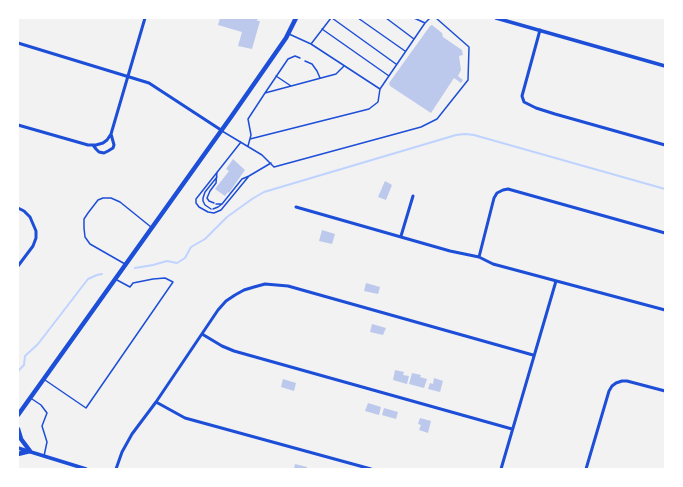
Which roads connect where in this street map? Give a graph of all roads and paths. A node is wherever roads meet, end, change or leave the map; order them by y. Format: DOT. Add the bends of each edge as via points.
graph roads {
  1 [pos="145,18"];
  2 [pos="296,18"];
  3 [pos="331,18"];
  4 [pos="358,18"];
  5 [pos="386,18"];
  6 [pos="414,18"];
  7 [pos="430,18"];
  8 [pos="436,18"];
  9 [pos="496,18"];
  10 [pos="425,23"];
  11 [pos="322,29"];
  12 [pos="540,30"];
  13 [pos="288,34"];
  14 [pos="414,39"];
  15 [pos="18,43"];
  16 [pos="310,44"];
  17 [pos="405,51"];
  18 [pos="300,58"];
  19 [pos="305,61"];
  20 [pos="396,64"];
  21 [pos="344,66"];
  22 [pos="665,66"];
  23 [pos="129,76"];
  24 [pos="276,76"];
  25 [pos="389,76"];
  26 [pos="320,78"];
  27 [pos="291,86"];
  28 [pos="380,89"];
  29 [pos="265,93"];
  30 [pos="18,125"];
  31 [pos="221,130"];
  32 [pos="111,134"];
  33 [pos="250,139"];
  34 [pos="241,142"];
  35 [pos="93,145"];
  36 [pos="665,145"];
  37 [pos="248,146"];
  38 [pos="271,163"];
  39 [pos="217,172"];
  40 [pos="249,176"];
  41 [pos="217,177"];
  42 [pos="413,196"];
  43 [pos="222,204"];
  44 [pos="296,207"];
  45 [pos="18,208"];
  46 [pos="151,227"];
  47 [pos="665,233"];
  48 [pos="401,236"];
  49 [pos="479,257"];
  50 [pos="125,264"];
  51 [pos="18,266"];
  52 [pos="114,279"];
  53 [pos="556,281"];
  54 [pos="665,310"];
  55 [pos="202,334"];
  56 [pos="534,355"];
  57 [pos="44,379"];
  58 [pos="665,391"];
  59 [pos="30,398"];
  60 [pos="156,402"];
  61 [pos="18,415"];
  62 [pos="18,429"];
  63 [pos="512,429"];
  64 [pos="18,448"];
  65 [pos="30,451"];
  66 [pos="18,454"];
  67 [pos="44,456"];
  68 [pos="86,469"];
  69 [pos="116,469"];
  70 [pos="371,469"];
  71 [pos="501,469"];
  72 [pos="586,469"];
  1 -- 23 [label="street"];
  2 -- 13 [label="main road"];
  3 -- 11 [label="lane"];
  3 -- 20 [label="lane"];
  4 -- 17 [label="lane"];
  5 -- 14 [label="lane"];
  6 -- 10 [label="lane"];
  7 -- 10 [label="lane"];
  8 -- 38 [label="lane" via="469,47 468,80 437,119 421,127 274,167"];
  9 -- 12 [label="street"];
  10 -- 14 [label="lane"];
  11 -- 16 [label="lane"];
  11 -- 25 [label="lane"];
  12 -- 22 [label="street"];
  12 -- 36 [label="street" via="522,96 524,102 555,114"];
  13 -- 16 [label="lane"];
  13 -- 31 [label="main road"];
  14 -- 17 [label="lane"];
  15 -- 23 [label="street"];
  16 -- 21 [label="lane"];
  17 -- 20 [label="lane"];
  18 -- 24 [label="lane" via="295,56 288,59"];
  19 -- 26 [label="lane" via="312,64"];
  20 -- 25 [label="lane"];
  21 -- 26 [label="lane" via="336,74"];
  21 -- 28 [label="lane"];
  23 -- 31 [label="street" via="149,83"];
  23 -- 32 [label="street"];
  24 -- 27 [label="lane"];
  24 -- 29 [label="lane"];
  25 -- 28 [label="lane"];
  26 -- 27 [label="lane"];
  27 -- 29 [label="lane"];
  28 -- 33 [label="lane" via="378,102 369,109"];
  29 -- 33 [label="lane" via="248,119"];
  30 -- 35 [label="street"];
  31 -- 34 [label="lane"];
  31 -- 46 [label="main road"];
  32 -- 35 [label="street" via="103,143"];
  32 -- 35 [label="street" via="114,145 108,151 99,152"];
  33 -- 37 [label="lane"];
  34 -- 37 [label="lane"];
  34 -- 39 [label="lane"];
  37 -- 38 [label="lane"];
  38 -- 40 [label="lane"];
  39 -- 40 [label="lane" via="196,199 199,207 214,213 220,210"];
  39 -- 41 [label="lane"];
  40 -- 43 [label="lane" via="242,179"];
  41 -- 43 [label="lane" via="207,199"];
  41 -- 43 [label="lane" via="205,192 203,201 212,209"];
  42 -- 48 [label="street"];
  44 -- 48 [label="street"];
  45 -- 51 [label="street" via="30,217 36,231 33,246"];
  46 -- 50 [label="main road"];
  46 -- 50 [label="lane" via="120,202 111,198 98,200 88,213 84,219 84,228 90,244"];
  47 -- 49 [label="street" via="508,189 497,193 494,198"];
  48 -- 49 [label="street"];
  49 -- 53 [label="street" via="493,264"];
  50 -- 52 [label="main road"];
  52 -- 57 [label="main road"];
  52 -- 57 [label="lane" via="130,287 133,283 153,279 165,278 173,282 86,408"];
  53 -- 54 [label="street"];
  53 -- 56 [label="street"];
  55 -- 56 [label="street" via="218,310 235,295 265,284 276,284"];
  55 -- 60 [label="street"];
  55 -- 63 [label="street" via="234,351"];
  56 -- 63 [label="street"];
  57 -- 59 [label="main road"];
  58 -- 72 [label="street" via="627,381 616,383 609,391"];
  59 -- 61 [label="main road"];
  59 -- 67 [label="lane" via="41,405 47,413 42,426 47,442"];
  60 -- 69 [label="street" via="132,434"];
  60 -- 70 [label="street" via="185,418"];
  62 -- 65 [label="main road" via="21,439"];
  63 -- 71 [label="street"];
  64 -- 65 [label="street"];
  65 -- 66 [label="main road"];
  65 -- 67 [label="street"];
  67 -- 68 [label="street"];
}
